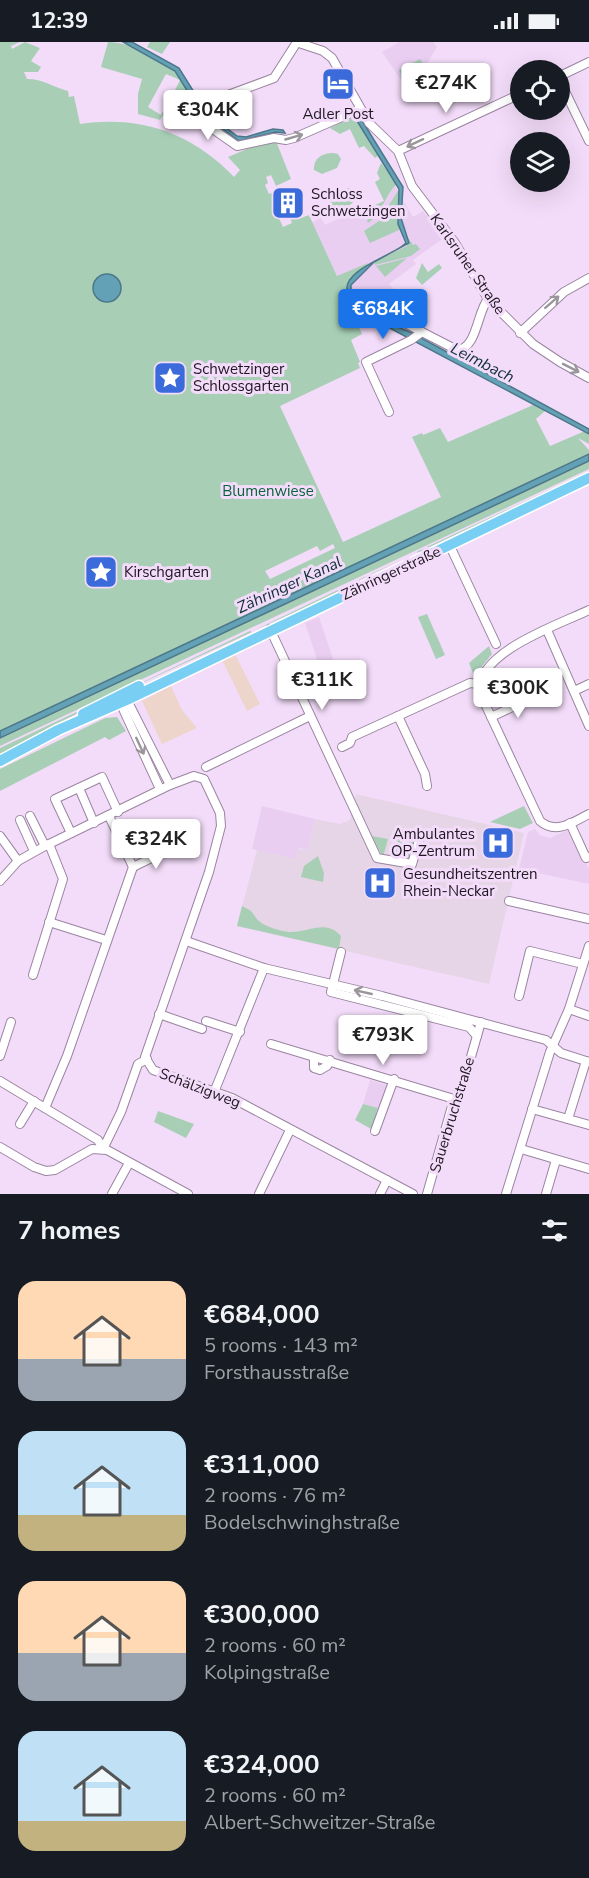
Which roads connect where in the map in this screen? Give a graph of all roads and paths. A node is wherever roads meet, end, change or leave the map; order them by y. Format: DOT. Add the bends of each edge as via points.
graph roads {
  1 [pos="296,42"];
  2 [pos="589,62"];
  3 [pos="570,71"];
  4 [pos="510,99"];
  5 [pos="570,102"];
  6 [pos="360,109"];
  7 [pos="589,141"];
  8 [pos="398,151"];
  9 [pos="589,278"];
  10 [pos="488,299"];
  11 [pos="394,318"];
  12 [pos="520,333"];
  13 [pos="417,336"];
  14 [pos="589,378"];
  15 [pos="388,412"];
  16 [pos="589,478"];
  17 [pos="450,546"];
  18 [pos="589,610"];
  19 [pos="270,629"];
  20 [pos="547,630"];
  21 [pos="496,644"];
  22 [pos="479,684"];
  23 [pos="589,684"];
  24 [pos="574,691"];
  25 [pos="125,697"];
  26 [pos="534,697"];
  27 [pos="310,716"];
  28 [pos="398,716"];
  29 [pos="491,717"];
  30 [pos="589,726"];
  31 [pos="342,747"];
  32 [pos="0,761"];
  33 [pos="206,766"];
  34 [pos="170,785"];
  35 [pos="427,786"];
  36 [pos="79,788"];
  37 [pos="160,789"];
  38 [pos="118,812"];
  39 [pos="589,814"];
  40 [pos="30,816"];
  41 [pos="109,816"];
  42 [pos="20,820"];
  43 [pos="94,823"];
  44 [pos="570,823"];
  45 [pos="70,834"];
  46 [pos="0,836"];
  47 [pos="420,837"];
  48 [pos="47,845"];
  49 [pos="168,850"];
  50 [pos="34,851"];
  51 [pos="589,857"];
  52 [pos="18,861"];
  53 [pos="133,867"];
  54 [pos="0,880"];
  55 [pos="509,901"];
  56 [pos="589,919"];
  57 [pos="50,922"];
  58 [pos="106,940"];
  59 [pos="186,940"];
  60 [pos="589,946"];
  61 [pos="340,952"];
  62 [pos="586,962"];
  63 [pos="264,968"];
  64 [pos="33,975"];
  65 [pos="333,985"];
  66 [pos="519,996"];
  67 [pos="569,1009"];
  68 [pos="159,1014"];
  69 [pos="589,1016"];
  70 [pos="206,1021"];
  71 [pos="11,1022"];
  72 [pos="481,1022"];
  73 [pos="202,1029"];
  74 [pos="240,1032"];
  75 [pos="477,1036"];
  76 [pos="271,1044"];
  77 [pos="554,1047"];
  78 [pos="0,1056"];
  79 [pos="147,1059"];
  80 [pos="314,1059"];
  81 [pos="330,1060"];
  82 [pos="587,1061"];
  83 [pos="394,1079"];
  84 [pos="0,1081"];
  85 [pos="215,1090"];
  86 [pos="454,1099"];
  87 [pos="34,1101"];
  88 [pos="45,1108"];
  89 [pos="532,1109"];
  90 [pos="568,1119"];
  91 [pos="20,1124"];
  92 [pos="589,1125"];
  93 [pos="290,1130"];
  94 [pos="375,1131"];
  95 [pos="0,1147"];
  96 [pos="103,1149"];
  97 [pos="521,1149"];
  98 [pos="556,1160"];
  99 [pos="129,1163"];
  100 [pos="589,1169"];
  101 [pos="387,1180"];
  102 [pos="182,1193"];
  103 [pos="112,1194"];
  104 [pos="259,1194"];
  105 [pos="380,1194"];
  106 [pos="413,1194"];
  107 [pos="427,1194"];
  108 [pos="506,1194"];
  109 [pos="546,1194"];
  1 -- 6 [label="street" via="329,54"];
  1 -- 6 [label="street, one-way" via="274,78 199,106 195,111 197,118 242,146 274,138 294,138"];
  2 -- 3 [label="street"];
  4 -- 8 [label="street, one-way"];
  5 -- 7 [label="street"];
  6 -- 8 [label="street"];
  8 -- 10 [label="street, Karlsruher Straße" via="408,179 459,248"];
  12 -- 9 [label="street, one-way" via="564,291"];
  10 -- 12 [label="street, Karlsruher Straße"];
  10 -- 13 [label="street" via="464,349"];
  11 -- 13 [label="street"];
  12 -- 14 [label="street, Karlsruher Straße, one-way" via="547,355"];
  13 -- 15 [label="street" via="366,362"];
  16 -- 17 [label="main road, Zähringerstraße"];
  17 -- 19 [label="main road, Zähringerstraße"];
  17 -- 21 [label="street"];
  18 -- 20 [label="street"];
  19 -- 25 [label="main road, Zähringerstraße" via="193,667 171,672"];
  19 -- 27 [label="street"];
  20 -- 22 [label="street" via="500,653"];
  20 -- 24 [label="street"];
  22 -- 28 [label="street" via="470,683"];
  22 -- 29 [label="street"];
  23 -- 24 [label="street"];
  24 -- 30 [label="street"];
  25 -- 32 [label="main road, Zähringerstraße"];
  25 -- 34 [label="street"];
  25 -- 37 [label="street, one-way" via="124,711"];
  26 -- 29 [label="street"];
  27 -- 33 [label="street"];
  27 -- 47 [label="street" via="377,858 412,864"];
  28 -- 31 [label="street" via="352,737"];
  28 -- 35 [label="street"];
  29 -- 44 [label="street" via="540,821 552,828"];
  34 -- 37 [label="street, Schälzigweg"];
  34 -- 59 [label="street, Schälzigweg" via="194,776 204,779 220,813 219,839"];
  36 -- 38 [label="street" via="102,777"];
  36 -- 43 [label="street"];
  36 -- 45 [label="street" via="55,799"];
  37 -- 38 [label="street, Schälzigweg"];
  38 -- 41 [label="street, Schälzigweg"];
  39 -- 44 [label="street"];
  40 -- 48 [label="street"];
  41 -- 43 [label="street, Schälzigweg"];
  41 -- 53 [label="street"];
  42 -- 50 [label="street"];
  43 -- 45 [label="street, Schälzigweg"];
  44 -- 51 [label="street" via="586,858"];
  45 -- 48 [label="street, Schälzigweg"];
  46 -- 52 [label="street"];
  48 -- 50 [label="street, Schälzigweg"];
  48 -- 57 [label="street" via="63,879"];
  49 -- 53 [label="street"];
  50 -- 52 [label="street, Schälzigweg"];
  52 -- 54 [label="street, Schälzigweg"];
  53 -- 58 [label="street"];
  55 -- 56 [label="street"];
  57 -- 58 [label="street"];
  57 -- 64 [label="street"];
  58 -- 88 [label="street"];
  59 -- 63 [label="street"];
  59 -- 68 [label="street, Schälzigweg"];
  60 -- 62 [label="street"];
  61 -- 65 [label="street"];
  62 -- 66 [label="street" via="530,951"];
  62 -- 67 [label="street"];
  63 -- 65 [label="street"];
  63 -- 74 [label="street"];
  72 -- 65 [label="street, one-way"];
  65 -- 75 [label="street" via="331,992 469,1027"];
  67 -- 69 [label="street"];
  67 -- 77 [label="street"];
  68 -- 73 [label="street"];
  68 -- 79 [label="street, Schälzigweg" via="146,1050"];
  70 -- 74 [label="street"];
  71 -- 78 [label="street"];
  72 -- 75 [label="street, Sauerbruchstraße"];
  72 -- 77 [label="street" via="546,1040"];
  74 -- 85 [label="street"];
  75 -- 86 [label="street, Sauerbruchstraße" via="460,1095"];
  76 -- 80 [label="street"];
  77 -- 82 [label="street"];
  77 -- 89 [label="street"];
  79 -- 85 [label="street, Schälzigweg" via="153,1070"];
  79 -- 96 [label="street, Schälzigweg" via="138,1064"];
  80 -- 81 [label="street"];
  80 -- 81 [label="street" via="314,1068 320,1070"];
  81 -- 83 [label="street" via="386,1081"];
  82 -- 90 [label="street"];
  83 -- 86 [label="street"];
  83 -- 94 [label="street"];
  84 -- 87 [label="street"];
  85 -- 93 [label="street, Schälzigweg"];
  86 -- 107 [label="street, Sauerbruchstraße"];
  87 -- 88 [label="street"];
  87 -- 91 [label="street"];
  88 -- 96 [label="street" via="98,1140"];
  89 -- 90 [label="street"];
  89 -- 97 [label="street"];
  90 -- 92 [label="street"];
  93 -- 101 [label="street, Schälzigweg"];
  93 -- 104 [label="street"];
  95 -- 96 [label="street" via="46,1171 92,1149"];
  96 -- 99 [label="street"];
  97 -- 98 [label="street"];
  97 -- 108 [label="street"];
  98 -- 100 [label="street"];
  98 -- 109 [label="street"];
  99 -- 102 [label="street"];
  99 -- 103 [label="street"];
  101 -- 105 [label="street"];
  101 -- 106 [label="street, Schälzigweg"];
}
